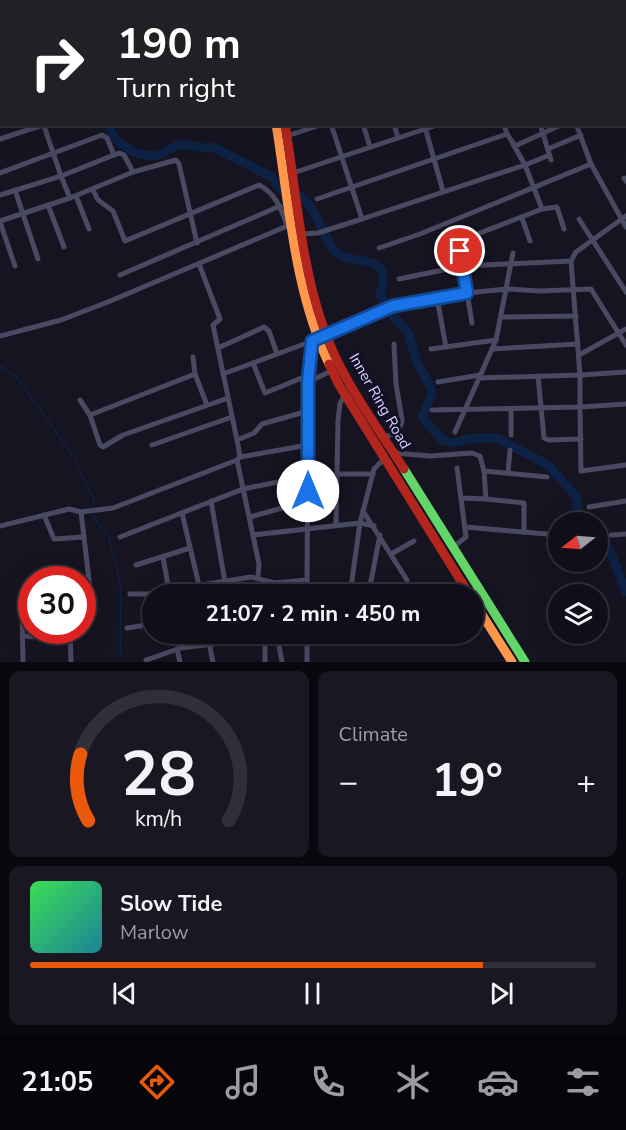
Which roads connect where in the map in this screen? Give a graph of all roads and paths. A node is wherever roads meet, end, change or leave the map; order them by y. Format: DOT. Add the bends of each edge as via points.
graph roads {
  1 [pos="43,126"];
  2 [pos="46,126"];
  3 [pos="276,126"];
  4 [pos="285,126"];
  5 [pos="314,126"];
  6 [pos="332,126"];
  7 [pos="364,126"];
  8 [pos="394,126"];
  9 [pos="505,126"];
  10 [pos="541,126"];
  11 [pos="559,126"];
  12 [pos="577,126"];
  13 [pos="425,127"];
  14 [pos="543,133"];
  15 [pos="507,134"];
  16 [pos="581,135"];
  17 [pos="287,136"];
  18 [pos="398,138"];
  19 [pos="0,139"];
  20 [pos="513,144"];
  21 [pos="370,147"];
  22 [pos="52,153"];
  23 [pos="114,155"];
  24 [pos="549,155"];
  25 [pos="342,158"];
  26 [pos="434,161"];
  27 [pos="525,165"];
  28 [pos="594,170"];
  29 [pos="133,172"];
  30 [pos="0,173"];
  31 [pos="293,173"];
  32 [pos="61,176"];
  33 [pos="351,189"];
  34 [pos="534,189"];
  35 [pos="15,190"];
  36 [pos="93,190"];
  37 [pos="443,191"];
  38 [pos="0,193"];
  39 [pos="76,196"];
  40 [pos="70,198"];
  41 [pos="317,200"];
  42 [pos="289,205"];
  43 [pos="48,206"];
  44 [pos="542,210"];
  45 [pos="22,213"];
  46 [pos="191,213"];
  47 [pos="522,218"];
  48 [pos="624,218"];
  49 [pos="363,219"];
  50 [pos="579,219"];
  51 [pos="0,221"];
  52 [pos="289,225"];
  53 [pos="626,226"];
  54 [pos="564,228"];
  55 [pos="89,229"];
  56 [pos="298,235"];
  57 [pos="467,238"];
  58 [pos="591,240"];
  59 [pos="530,241"];
  60 [pos="197,243"];
  61 [pos="64,247"];
  62 [pos="378,248"];
  63 [pos="460,251"];
  64 [pos="513,253"];
  65 [pos="38,259"];
  66 [pos="571,261"];
  67 [pos="511,262"];
  68 [pos="199,264"];
  69 [pos="15,266"];
  70 [pos="463,266"];
  71 [pos="120,275"];
  72 [pos="399,279"];
  73 [pos="574,288"];
  74 [pos="507,289"];
  75 [pos="626,292"];
  76 [pos="467,293"];
  77 [pos="437,298"];
  78 [pos="576,315"];
  79 [pos="502,316"];
  80 [pos="471,323"];
  81 [pos="626,329"];
  82 [pos="327,333"];
  83 [pos="618,333"];
  84 [pos="0,336"];
  85 [pos="315,340"];
  86 [pos="496,340"];
  87 [pos="394,344"];
  88 [pos="578,344"];
  89 [pos="626,345"];
  90 [pos="446,347"];
  91 [pos="218,348"];
  92 [pos="492,348"];
  93 [pos="431,349"];
  94 [pos="277,354"];
  95 [pos="579,355"];
  96 [pos="193,357"];
  97 [pos="253,363"];
  98 [pos="332,371"];
  99 [pos="626,372"];
  100 [pos="195,374"];
  101 [pos="223,374"];
  102 [pos="580,375"];
  103 [pos="479,376"];
  104 [pos="538,376"];
  105 [pos="308,379"];
  106 [pos="438,382"];
  107 [pos="345,395"];
  108 [pos="228,398"];
  109 [pos="80,400"];
  110 [pos="626,404"];
  111 [pos="207,405"];
  112 [pos="580,407"];
  113 [pos="539,408"];
  114 [pos="511,409"];
  115 [pos="432,410"];
  116 [pos="308,411"];
  117 [pos="464,411"];
  118 [pos="90,415"];
  119 [pos="232,417"];
  120 [pos="455,432"];
  121 [pos="511,435"];
  122 [pos="383,438"];
  123 [pos="581,439"];
  124 [pos="237,440"];
  125 [pos="152,445"];
  126 [pos="308,445"];
  127 [pos="510,450"];
  128 [pos="388,456"];
  129 [pos="238,458"];
  130 [pos="626,465"];
  131 [pos="457,468"];
  132 [pos="484,471"];
  133 [pos="508,473"];
  134 [pos="338,474"];
  135 [pos="373,474"];
  136 [pos="308,476"];
  137 [pos="547,477"];
  138 [pos="243,489"];
  139 [pos="461,498"];
  140 [pos="486,499"];
  141 [pos="211,501"];
  142 [pos="626,501"];
  143 [pos="308,506"];
  144 [pos="589,507"];
  145 [pos="363,511"];
  146 [pos="81,512"];
  147 [pos="182,513"];
  148 [pos="44,515"];
  149 [pos="250,517"];
  150 [pos="360,523"];
  151 [pos="336,525"];
  152 [pos="0,526"];
  153 [pos="375,526"];
  154 [pos="308,527"];
  155 [pos="465,527"];
  156 [pos="524,532"];
  157 [pos="548,534"];
  158 [pos="626,534"];
  159 [pos="253,535"];
  160 [pos="380,535"];
  161 [pos="611,535"];
  162 [pos="84,537"];
  163 [pos="120,537"];
  164 [pos="414,541"];
  165 [pos="190,548"];
  166 [pos="452,548"];
  167 [pos="391,554"];
  168 [pos="163,557"];
  169 [pos="136,565"];
  170 [pos="87,566"];
  171 [pos="258,578"];
  172 [pos="307,580"];
  173 [pos="407,580"];
  174 [pos="225,582"];
  175 [pos="275,583"];
  176 [pos="168,584"];
  177 [pos="199,584"];
  178 [pos="212,584"];
  179 [pos="307,584"];
  180 [pos="351,584"];
  181 [pos="370,584"];
  182 [pos="463,584"];
  183 [pos="142,593"];
  184 [pos="129,594"];
  185 [pos="484,619"];
  186 [pos="142,626"];
  187 [pos="128,628"];
  188 [pos="24,644"];
  189 [pos="70,644"];
  190 [pos="204,644"];
  191 [pos="209,644"];
  192 [pos="265,644"];
  193 [pos="279,644"];
  194 [pos="306,644"];
  195 [pos="177,649"];
  196 [pos="150,660"];
  197 [pos="23,662"];
  198 [pos="71,662"];
  199 [pos="180,662"];
  200 [pos="213,662"];
  201 [pos="266,662"];
  202 [pos="282,662"];
  203 [pos="307,662"];
  204 [pos="512,662"];
  205 [pos="525,662"];
  1 -- 19 [label="street"];
  2 -- 22 [label="street"];
  3 -- 42 [label="highway, Inner Ring Road"];
  4 -- 17 [label="highway, Inner Ring Road"];
  5 -- 17 [label="street"];
  6 -- 25 [label="street"];
  7 -- 21 [label="street"];
  8 -- 18 [label="street"];
  9 -- 15 [label="street"];
  10 -- 14 [label="street"];
  11 -- 14 [label="street"];
  12 -- 16 [label="street"];
  13 -- 18 [label="street"];
  13 -- 26 [label="street"];
  14 -- 20 [label="street"];
  14 -- 24 [label="street"];
  15 -- 20 [label="street"];
  15 -- 26 [label="street"];
  16 -- 24 [label="street"];
  16 -- 28 [label="street"];
  17 -- 31 [label="highway, Inner Ring Road"];
  18 -- 21 [label="street"];
  20 -- 27 [label="street"];
  21 -- 25 [label="street"];
  22 -- 23 [label="street" via="102,135"];
  22 -- 30 [label="street"];
  22 -- 32 [label="street"];
  23 -- 29 [label="street" via="124,155"];
  23 -- 32 [label="street"];
  24 -- 27 [label="street"];
  25 -- 31 [label="street"];
  25 -- 33 [label="street"];
  26 -- 33 [label="street"];
  26 -- 37 [label="street"];
  27 -- 34 [label="street"];
  27 -- 37 [label="street"];
  28 -- 34 [label="street"];
  28 -- 48 [label="street"];
  29 -- 36 [label="street"];
  29 -- 46 [label="street" via="176,160"];
  31 -- 42 [label="highway, Inner Ring Road" via="295,184"];
  32 -- 35 [label="street"];
  32 -- 40 [label="street"];
  33 -- 41 [label="street"];
  33 -- 49 [label="street"];
  34 -- 44 [label="street"];
  34 -- 62 [label="street"];
  35 -- 38 [label="street"];
  35 -- 45 [label="street"];
  36 -- 39 [label="street"];
  36 -- 46 [label="street" via="98,200 113,211 125,241"];
  37 -- 49 [label="street"];
  39 -- 40 [label="street"];
  39 -- 55 [label="street"];
  40 -- 43 [label="street"];
  42 -- 46 [label="street" via="259,185"];
  42 -- 52 [label="highway, Inner Ring Road"];
  42 -- 56 [label="highway, Inner Ring Road"];
  42 -- 60 [label="street"];
  43 -- 45 [label="street"];
  43 -- 61 [label="street"];
  44 -- 47 [label="street"];
  44 -- 54 [label="street" via="557,207"];
  45 -- 51 [label="street"];
  45 -- 65 [label="street"];
  46 -- 60 [label="street"];
  47 -- 57 [label="street"];
  47 -- 59 [label="street"];
  48 -- 53 [label="street"];
  48 -- 58 [label="street"];
  49 -- 56 [label="street"];
  50 -- 58 [label="street"];
  51 -- 69 [label="street"];
  52 -- 56 [label="highway, Inner Ring Road"];
  52 -- 68 [label="street"];
  56 -- 82 [label="highway, Inner Ring Road"];
  56 -- 85 [label="highway, Inner Ring Road"];
  58 -- 66 [label="street"];
  58 -- 75 [label="street"];
  60 -- 71 [label="street"];
  63 -- 70 [label="street"];
  64 -- 67 [label="street"];
  66 -- 67 [label="street"];
  66 -- 73 [label="street"];
  67 -- 70 [label="street"];
  67 -- 74 [label="street"];
  68 -- 84 [label="street" via="61,320"];
  68 -- 91 [label="street" via="220,319 213,325"];
  70 -- 72 [label="street"];
  70 -- 76 [label="street"];
  73 -- 74 [label="street"];
  73 -- 78 [label="street"];
  73 -- 83 [label="street" via="591,289"];
  74 -- 76 [label="street"];
  74 -- 79 [label="street"];
  76 -- 77 [label="street"];
  76 -- 80 [label="street"];
  77 -- 82 [label="street" via="393,306"];
  77 -- 90 [label="street"];
  78 -- 79 [label="street"];
  78 -- 88 [label="street"];
  79 -- 86 [label="street"];
  81 -- 83 [label="street"];
  82 -- 85 [label="street"];
  82 -- 122 [label="highway, Inner Ring Road" via="344,374"];
  83 -- 89 [label="street"];
  83 -- 95 [label="street"];
  85 -- 94 [label="street"];
  85 -- 98 [label="highway, Inner Ring Road"];
  85 -- 105 [label="street"];
  86 -- 90 [label="street"];
  86 -- 92 [label="street"];
  87 -- 122 [label="street" via="402,420 399,431"];
  88 -- 92 [label="street"];
  88 -- 95 [label="street"];
  90 -- 93 [label="street"];
  91 -- 94 [label="street" via="264,327"];
  91 -- 101 [label="street"];
  92 -- 103 [label="street"];
  94 -- 97 [label="street"];
  95 -- 102 [label="street"];
  96 -- 100 [label="street"];
  97 -- 101 [label="street"];
  97 -- 105 [label="street" via="265,393"];
  98 -- 105 [label="street"];
  98 -- 107 [label="highway, Inner Ring Road"];
  99 -- 102 [label="street"];
  100 -- 111 [label="street"];
  100 -- 118 [label="street"];
  101 -- 108 [label="street"];
  102 -- 104 [label="street"];
  102 -- 112 [label="street"];
  103 -- 104 [label="street"];
  103 -- 106 [label="street"];
  103 -- 117 [label="street"];
  104 -- 113 [label="street"];
  105 -- 116 [label="street"];
  107 -- 128 [label="highway, Inner Ring Road"];
  107 -- 134 [label="street" via="338,420"];
  108 -- 111 [label="street"];
  108 -- 119 [label="street"];
  109 -- 118 [label="street"];
  110 -- 112 [label="street"];
  111 -- 118 [label="street" via="123,435 103,447"];
  112 -- 113 [label="street"];
  112 -- 123 [label="street"];
  113 -- 114 [label="street"];
  113 -- 123 [label="street" via="546,440"];
  114 -- 117 [label="street"];
  114 -- 121 [label="street"];
  115 -- 117 [label="street"];
  116 -- 124 [label="street" via="261,424 254,433"];
  116 -- 126 [label="street"];
  117 -- 120 [label="street"];
  119 -- 124 [label="street"];
  119 -- 125 [label="street"];
  122 -- 128 [label="highway, Inner Ring Road"];
  123 -- 130 [label="street" via="581,471"];
  124 -- 129 [label="street"];
  126 -- 129 [label="street"];
  126 -- 136 [label="street"];
  127 -- 133 [label="street"];
  128 -- 132 [label="street" via="472,453 480,456"];
  128 -- 135 [label="street" via="377,464"];
  128 -- 166 [label="highway, Inner Ring Road"];
  128 -- 182 [label="highway, Inner Ring Road"];
  129 -- 138 [label="street"];
  129 -- 146 [label="street" via="113,508"];
  131 -- 139 [label="street"];
  132 -- 133 [label="street"];
  132 -- 140 [label="street"];
  133 -- 137 [label="street"];
  134 -- 135 [label="street"];
  134 -- 151 [label="street"];
  135 -- 145 [label="street"];
  136 -- 138 [label="street"];
  136 -- 143 [label="street"];
  138 -- 141 [label="street"];
  138 -- 149 [label="street"];
  139 -- 140 [label="street"];
  139 -- 155 [label="street"];
  140 -- 156 [label="street" via="524,503"];
  141 -- 147 [label="street"];
  141 -- 174 [label="street"];
  142 -- 144 [label="street"];
  143 -- 149 [label="street"];
  143 -- 154 [label="street"];
  145 -- 150 [label="street"];
  145 -- 153 [label="street"];
  146 -- 148 [label="street" via="69,509"];
  146 -- 162 [label="street"];
  147 -- 163 [label="street"];
  147 -- 165 [label="street"];
  148 -- 152 [label="street"];
  148 -- 162 [label="street" via="54,539"];
  149 -- 159 [label="street"];
  150 -- 151 [label="street"];
  150 -- 153 [label="street"];
  150 -- 180 [label="street"];
  151 -- 154 [label="street"];
  153 -- 160 [label="street"];
  154 -- 159 [label="street"];
  154 -- 172 [label="street"];
  155 -- 156 [label="street"];
  155 -- 166 [label="street" via="466,537"];
  156 -- 157 [label="street"];
  158 -- 161 [label="street"];
  159 -- 171 [label="street"];
  160 -- 167 [label="street"];
  160 -- 181 [label="street"];
  162 -- 170 [label="street"];
  164 -- 167 [label="street"];
  165 -- 168 [label="street"];
  165 -- 177 [label="street"];
  166 -- 205 [label="highway, Inner Ring Road"];
  167 -- 173 [label="street"];
  168 -- 169 [label="street"];
  168 -- 176 [label="street"];
  171 -- 174 [label="street"];
  171 -- 175 [label="street"];
  172 -- 175 [label="street"];
  172 -- 179 [label="street"];
  174 -- 178 [label="street"];
  183 -- 184 [label="street"];
  185 -- 204 [label="highway"];
  186 -- 187 [label="street"];
  188 -- 197 [label="street"];
  189 -- 198 [label="street"];
  190 -- 195 [label="street"];
  191 -- 200 [label="street"];
  192 -- 201 [label="street"];
  193 -- 202 [label="street"];
  194 -- 203 [label="street"];
  195 -- 196 [label="street"];
  195 -- 199 [label="street"];
}
